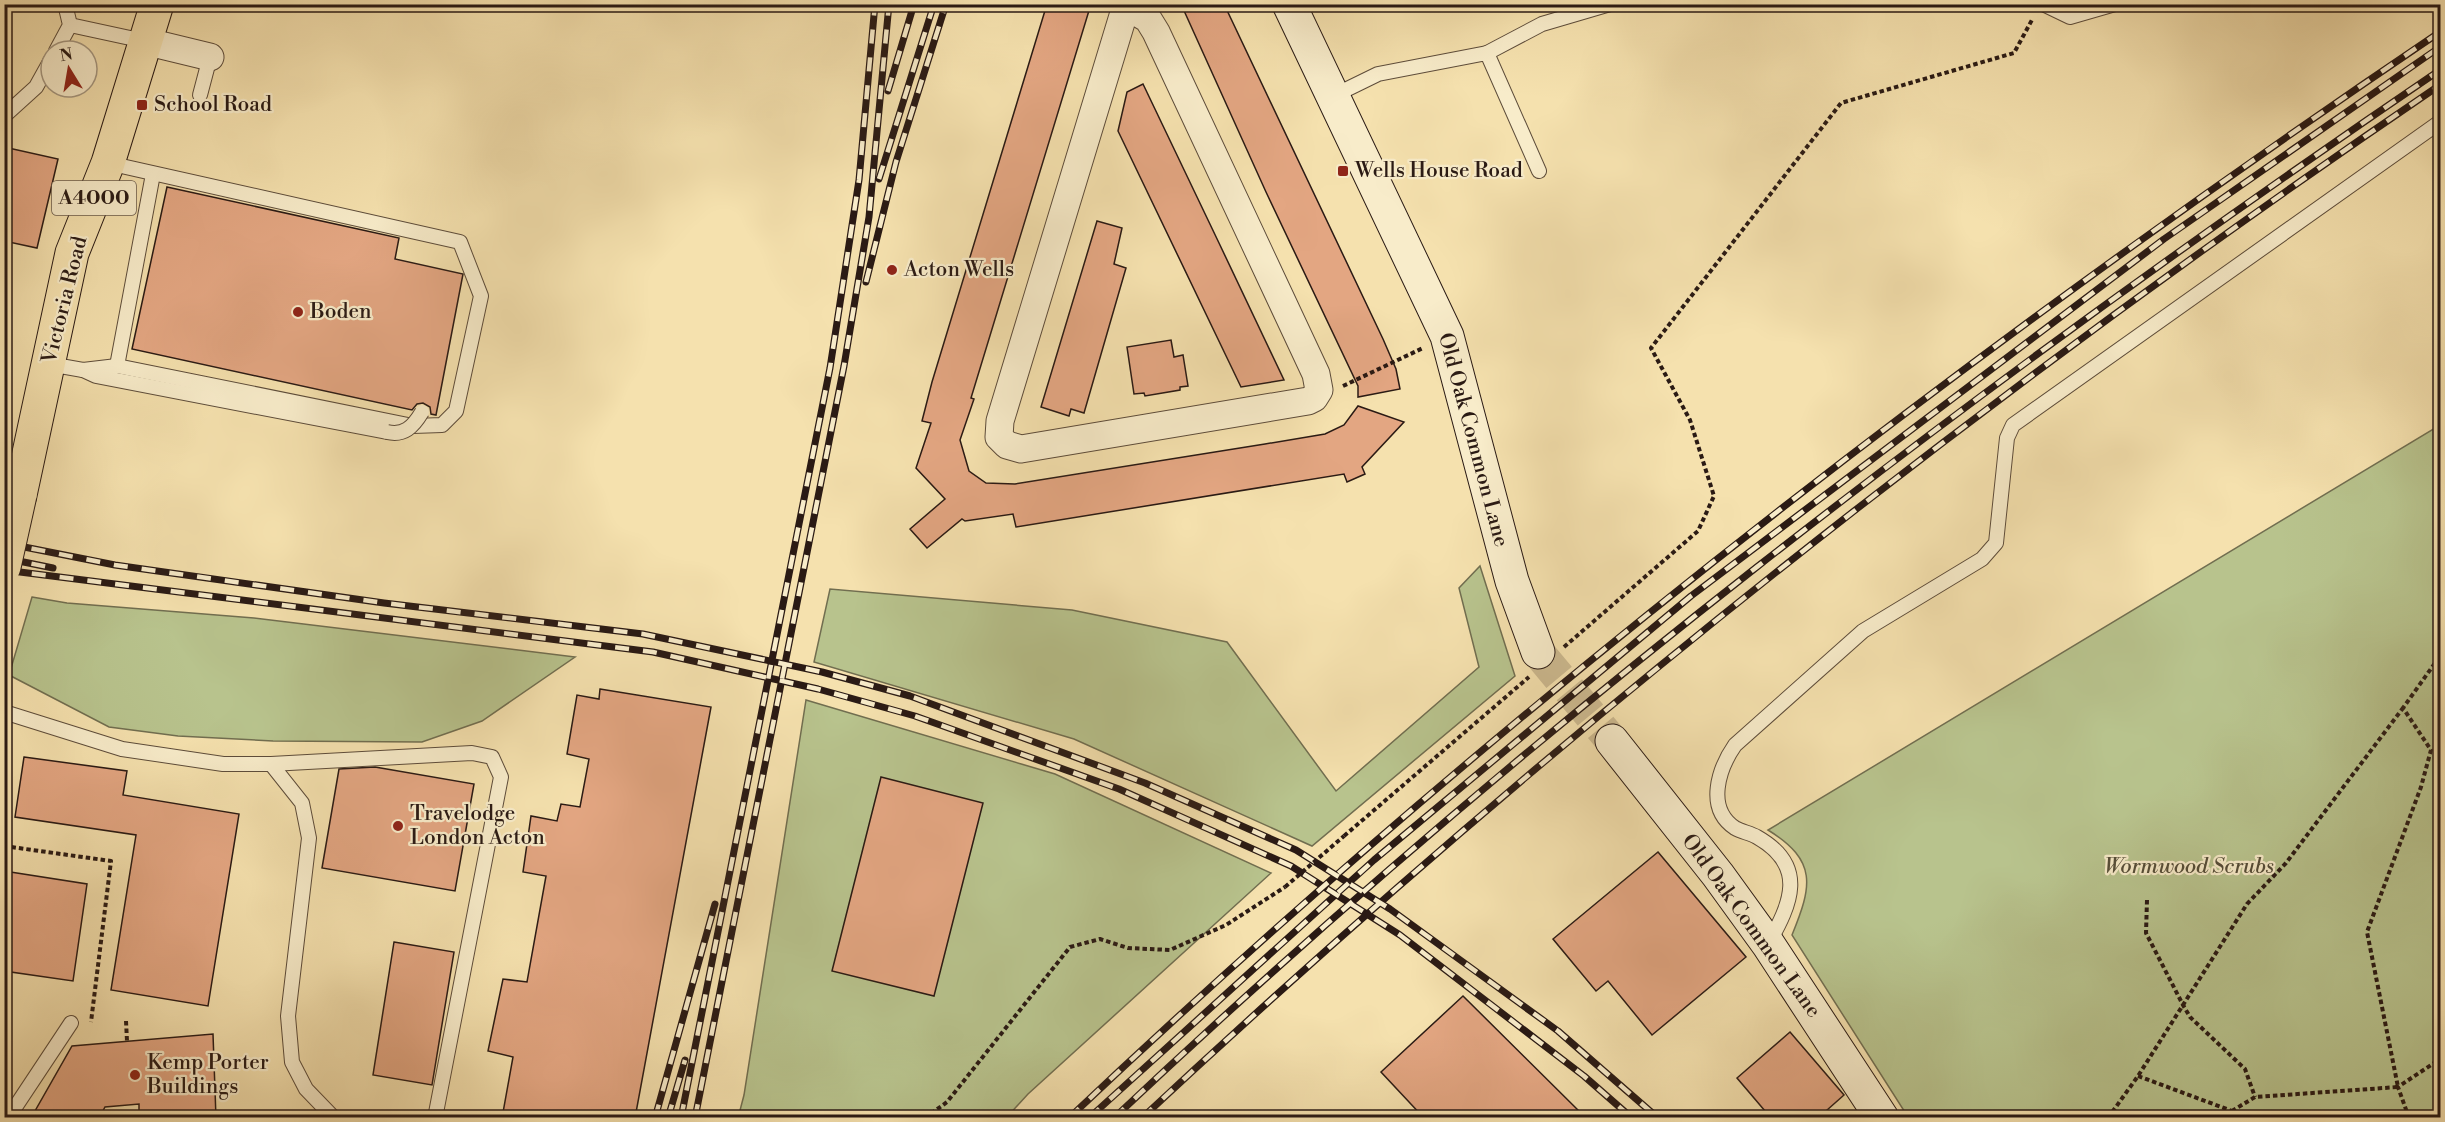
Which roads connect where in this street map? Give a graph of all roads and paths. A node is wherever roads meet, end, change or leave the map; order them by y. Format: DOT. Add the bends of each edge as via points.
graph roads {
  1 [pos="65,4"];
  2 [pos="157,4"];
  3 [pos="1289,4"];
  4 [pos="1610,4"];
  5 [pos="2115,4"];
  6 [pos="1126,5"];
  7 [pos="2039,9"];
  8 [pos="70,25"];
  9 [pos="62,39"];
  10 [pos="144,41"];
  11 [pos="1487,53"];
  12 [pos="210,57"];
  13 [pos="39,82"];
  14 [pos="200,95"];
  15 [pos="1333,96"];
  16 [pos="4,116"];
  17 [pos="2440,122"];
  18 [pos="108,163"];
  19 [pos="1539,171"];
  20 [pos="153,174"];
  21 [pos="1429,346"];
  22 [pos="117,366"];
  23 [pos="83,370"];
  24 [pos="46,379"];
  25 [pos="1342,386"];
  26 [pos="422,412"];
  27 [pos="413,426"];
  28 [pos="4,567"];
  29 [pos="2440,656"];
  30 [pos="1545,657"];
  31 [pos="2403,708"];
  32 [pos="4,712"];
  33 [pos="1612,741"];
  34 [pos="271,764"];
  35 [pos="4,846"];
  36 [pos="2147,900"];
  37 [pos="1768,944"];
  38 [pos="2183,1005"];
  39 [pos="126,1021"];
  40 [pos="92,1022"];
  41 [pos="71,1023"];
  42 [pos="127,1041"];
  43 [pos="2440,1059"];
  44 [pos="2138,1076"];
  45 [pos="2398,1087"];
  46 [pos="2255,1097"];
  47 [pos="2232,1111"];
  48 [pos="8,1118"];
  49 [pos="334,1118"];
  50 [pos="435,1118"];
  51 [pos="925,1118"];
  52 [pos="1882,1118"];
  53 [pos="2108,1118"];
  54 [pos="2229,1118"];
  55 [pos="2409,1118"];
  1 -- 8 [label="lane"];
  2 -- 10 [label="main road, Victoria Road / A4000"];
  3 -- 15 [label="street, Old Oak Common Lane"];
  4 -- 11 [label="lane" via="1542,24"];
  5 -- 7 [label="lane" via="2070,17"];
  6 -- 6 [label="street" via="1000,421 999,437 1012,448 1308,401 1319,390 1316,374 1156,32 1148,19"];
  7 -- 30 [label="path" via="2014,53 1841,103 1651,348 1690,420 1714,496 1698,531"];
  8 -- 9 [label="lane"];
  8 -- 10 [label="lane"];
  10 -- 12 [label="street"];
  10 -- 18 [label="main road, Victoria Road / A4000"];
  11 -- 15 [label="lane" via="1378,74"];
  11 -- 19 [label="lane"];
  12 -- 14 [label="lane"];
  13 -- 16 [label="lane"];
  15 -- 30 [label="street, Old Oak Common Lane" via="1447,336 1512,581"];
  17 -- 37 [label="lane" via="2013,425 2007,438 1996,543 1982,559 1863,631 1735,745 1722,763 1718,777 1724,816 1735,828 1758,837 1778,854 1792,883 1785,914"];
  18 -- 20 [label="lane"];
  18 -- 24 [label="main road, Victoria Road / A4000" via="72,253"];
  20 -- 22 [label="lane"];
  20 -- 27 [label="lane" via="460,242 481,296 456,411 441,425"];
  21 -- 25 [label="path"];
  22 -- 23 [label="lane"];
  22 -- 27 [label="lane"];
  23 -- 24 [label="lane"];
  23 -- 27 [label="lane, bridge" via="96,376 397,434"];
  24 -- 28 [label="main road, Victoria Road / A4000, bridge"];
  26 -- 27 [label="lane, bridge"];
  29 -- 31 [label="path"];
  30 -- 51 [label="path, bridge" via="1285,887 1226,925 1170,950 1128,948 1100,939 1070,947 947,1102"];
  31 -- 38 [label="path" via="2286,863 2247,904"];
  31 -- 45 [label="path" via="2431,750 2418,797 2367,933"];
  32 -- 34 [label="lane" via="122,749 223,764"];
  33 -- 37 [label="street, Old Oak Common Lane"];
  34 -- 49 [label="lane" via="302,803 309,838 288,1016 292,1062 306,1089"];
  34 -- 50 [label="lane" via="472,753 492,758 501,777"];
  35 -- 40 [label="path" via="111,861"];
  36 -- 38 [label="path" via="2146,933"];
  37 -- 52 [label="street, Old Oak Common Lane"];
  38 -- 44 [label="path"];
  38 -- 46 [label="path" via="2190,1017 2245,1069"];
  39 -- 42 [label="path"];
  41 -- 48 [label="lane"];
  43 -- 45 [label="path"];
  44 -- 47 [label="path"];
  44 -- 53 [label="path"];
  45 -- 46 [label="path"];
  45 -- 55 [label="path"];
  46 -- 47 [label="path"];
  47 -- 54 [label="path"];
}
